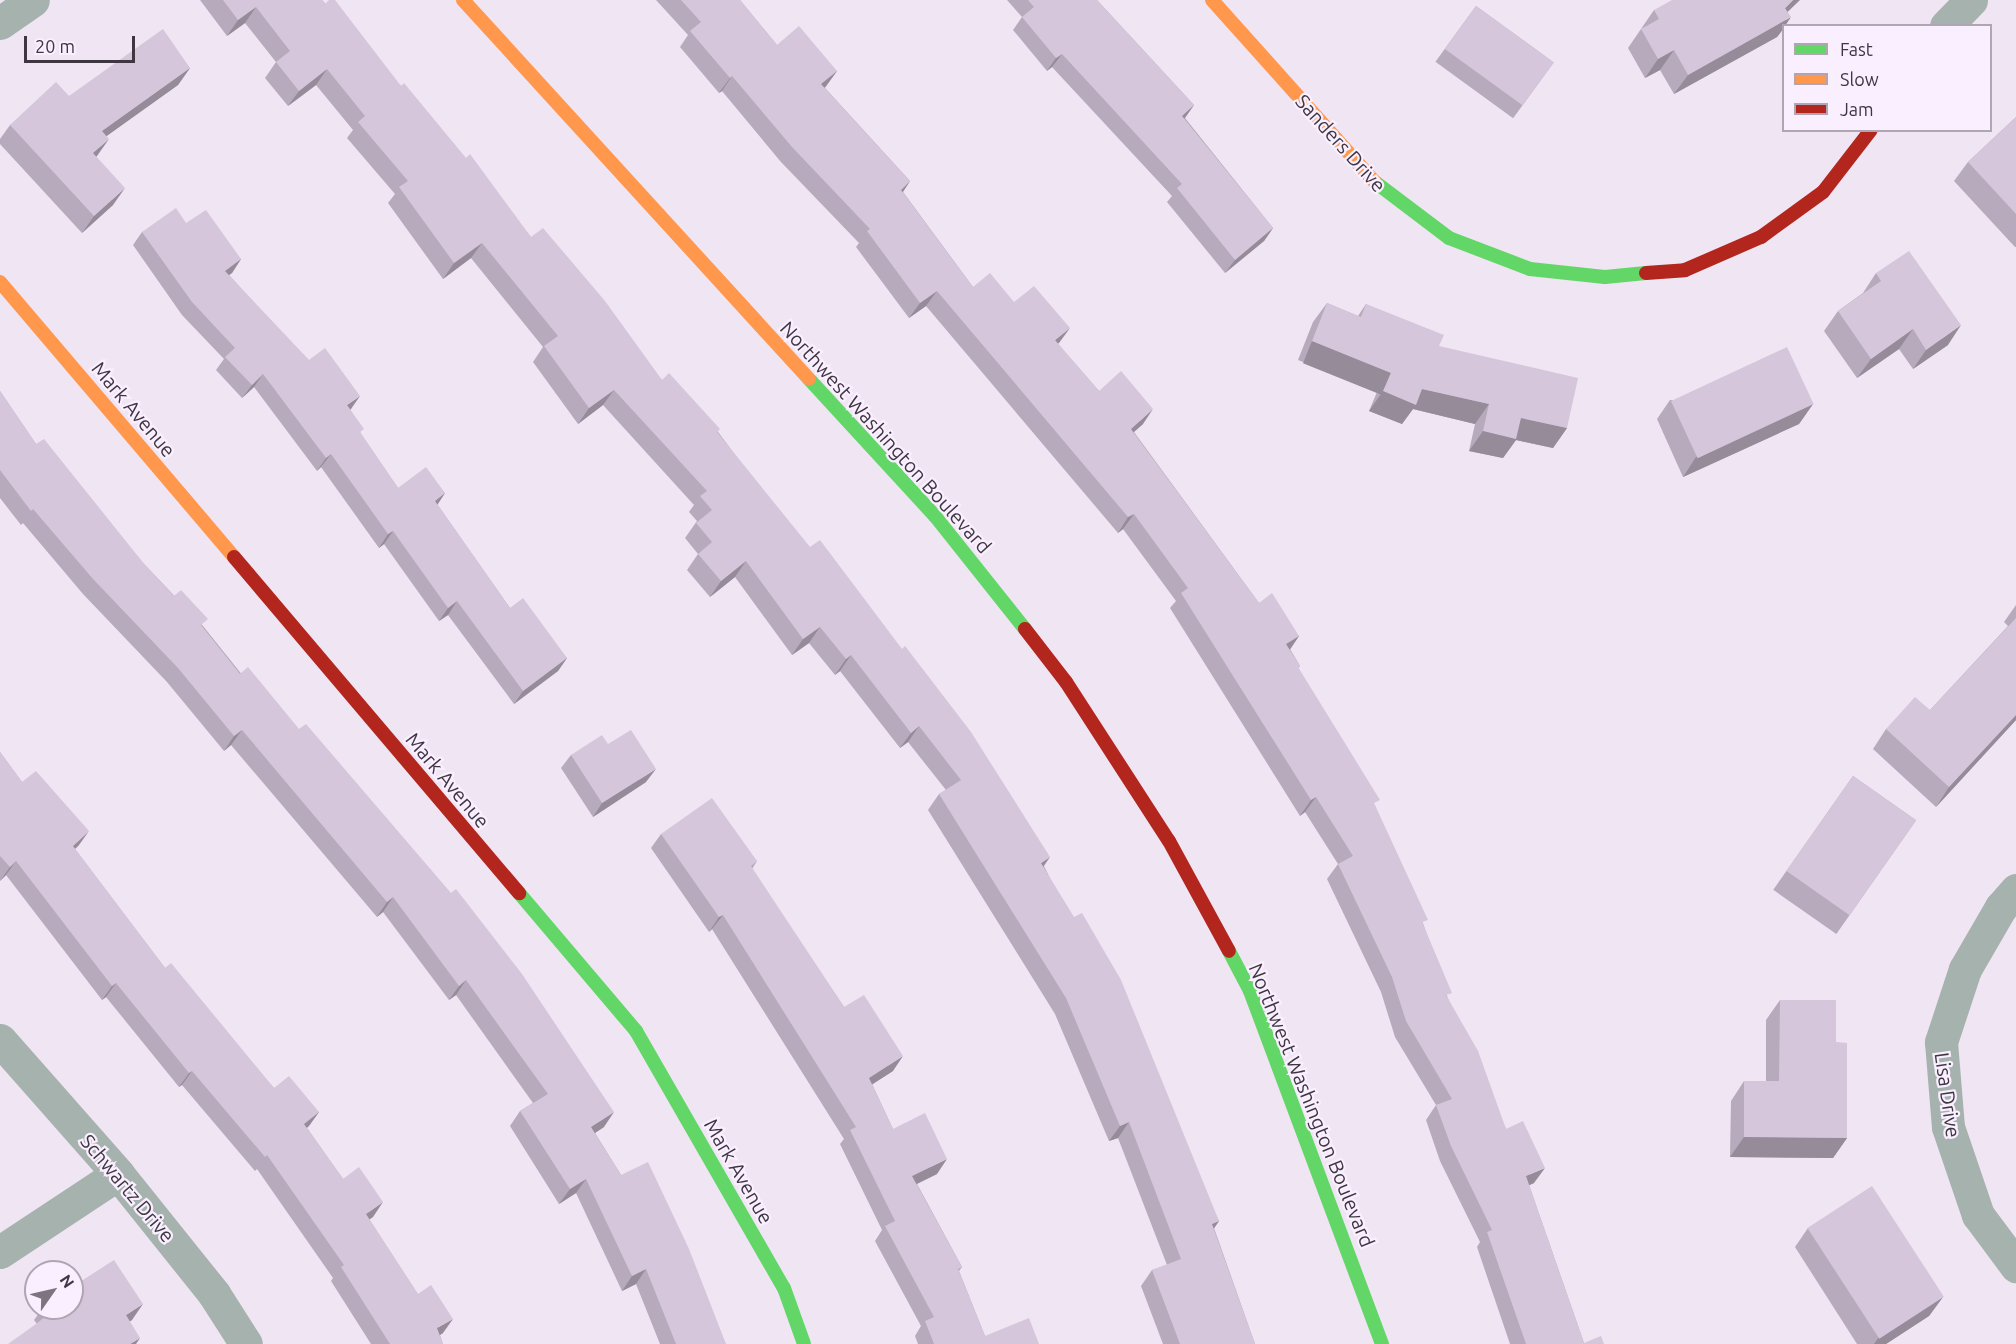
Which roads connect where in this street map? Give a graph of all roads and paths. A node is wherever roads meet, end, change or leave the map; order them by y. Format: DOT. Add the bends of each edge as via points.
graph roads {
  1 [pos="33,0"];
  2 [pos="463,0"];
  3 [pos="1212,0"];
  4 [pos="1971,0"];
  5 [pos="0,23"];
  6 [pos="1948,24"];
  7 [pos="1870,132"];
  8 [pos="0,282"];
  9 [pos="2016,890"];
  10 [pos="0,1040"];
  11 [pos="118,1174"];
  12 [pos="0,1252"];
  13 [pos="2016,1266"];
  14 [pos="246,1344"];
  15 [pos="804,1344"];
  16 [pos="1383,1344"];
  1 -- 5 [label="street"];
  2 -- 16 [label="street, Northwest Washington Boulevard" via="935,516 1066,682 1169,841 1250,991"];
  3 -- 7 [label="street, Sanders Drive" via="1384,192 1449,238 1530,269 1605,277 1684,270 1761,237 1823,192"];
  4 -- 6 [label="street"];
  8 -- 15 [label="street, Mark Avenue" via="636,1031 784,1288"];
  9 -- 13 [label="street, Lisa Drive" via="1965,969 1941,1042 1948,1127 1978,1215"];
  10 -- 11 [label="street, Schwartz Drive"];
  11 -- 12 [label="street"];
  11 -- 14 [label="street, Schwartz Drive" via="214,1294"];
}
